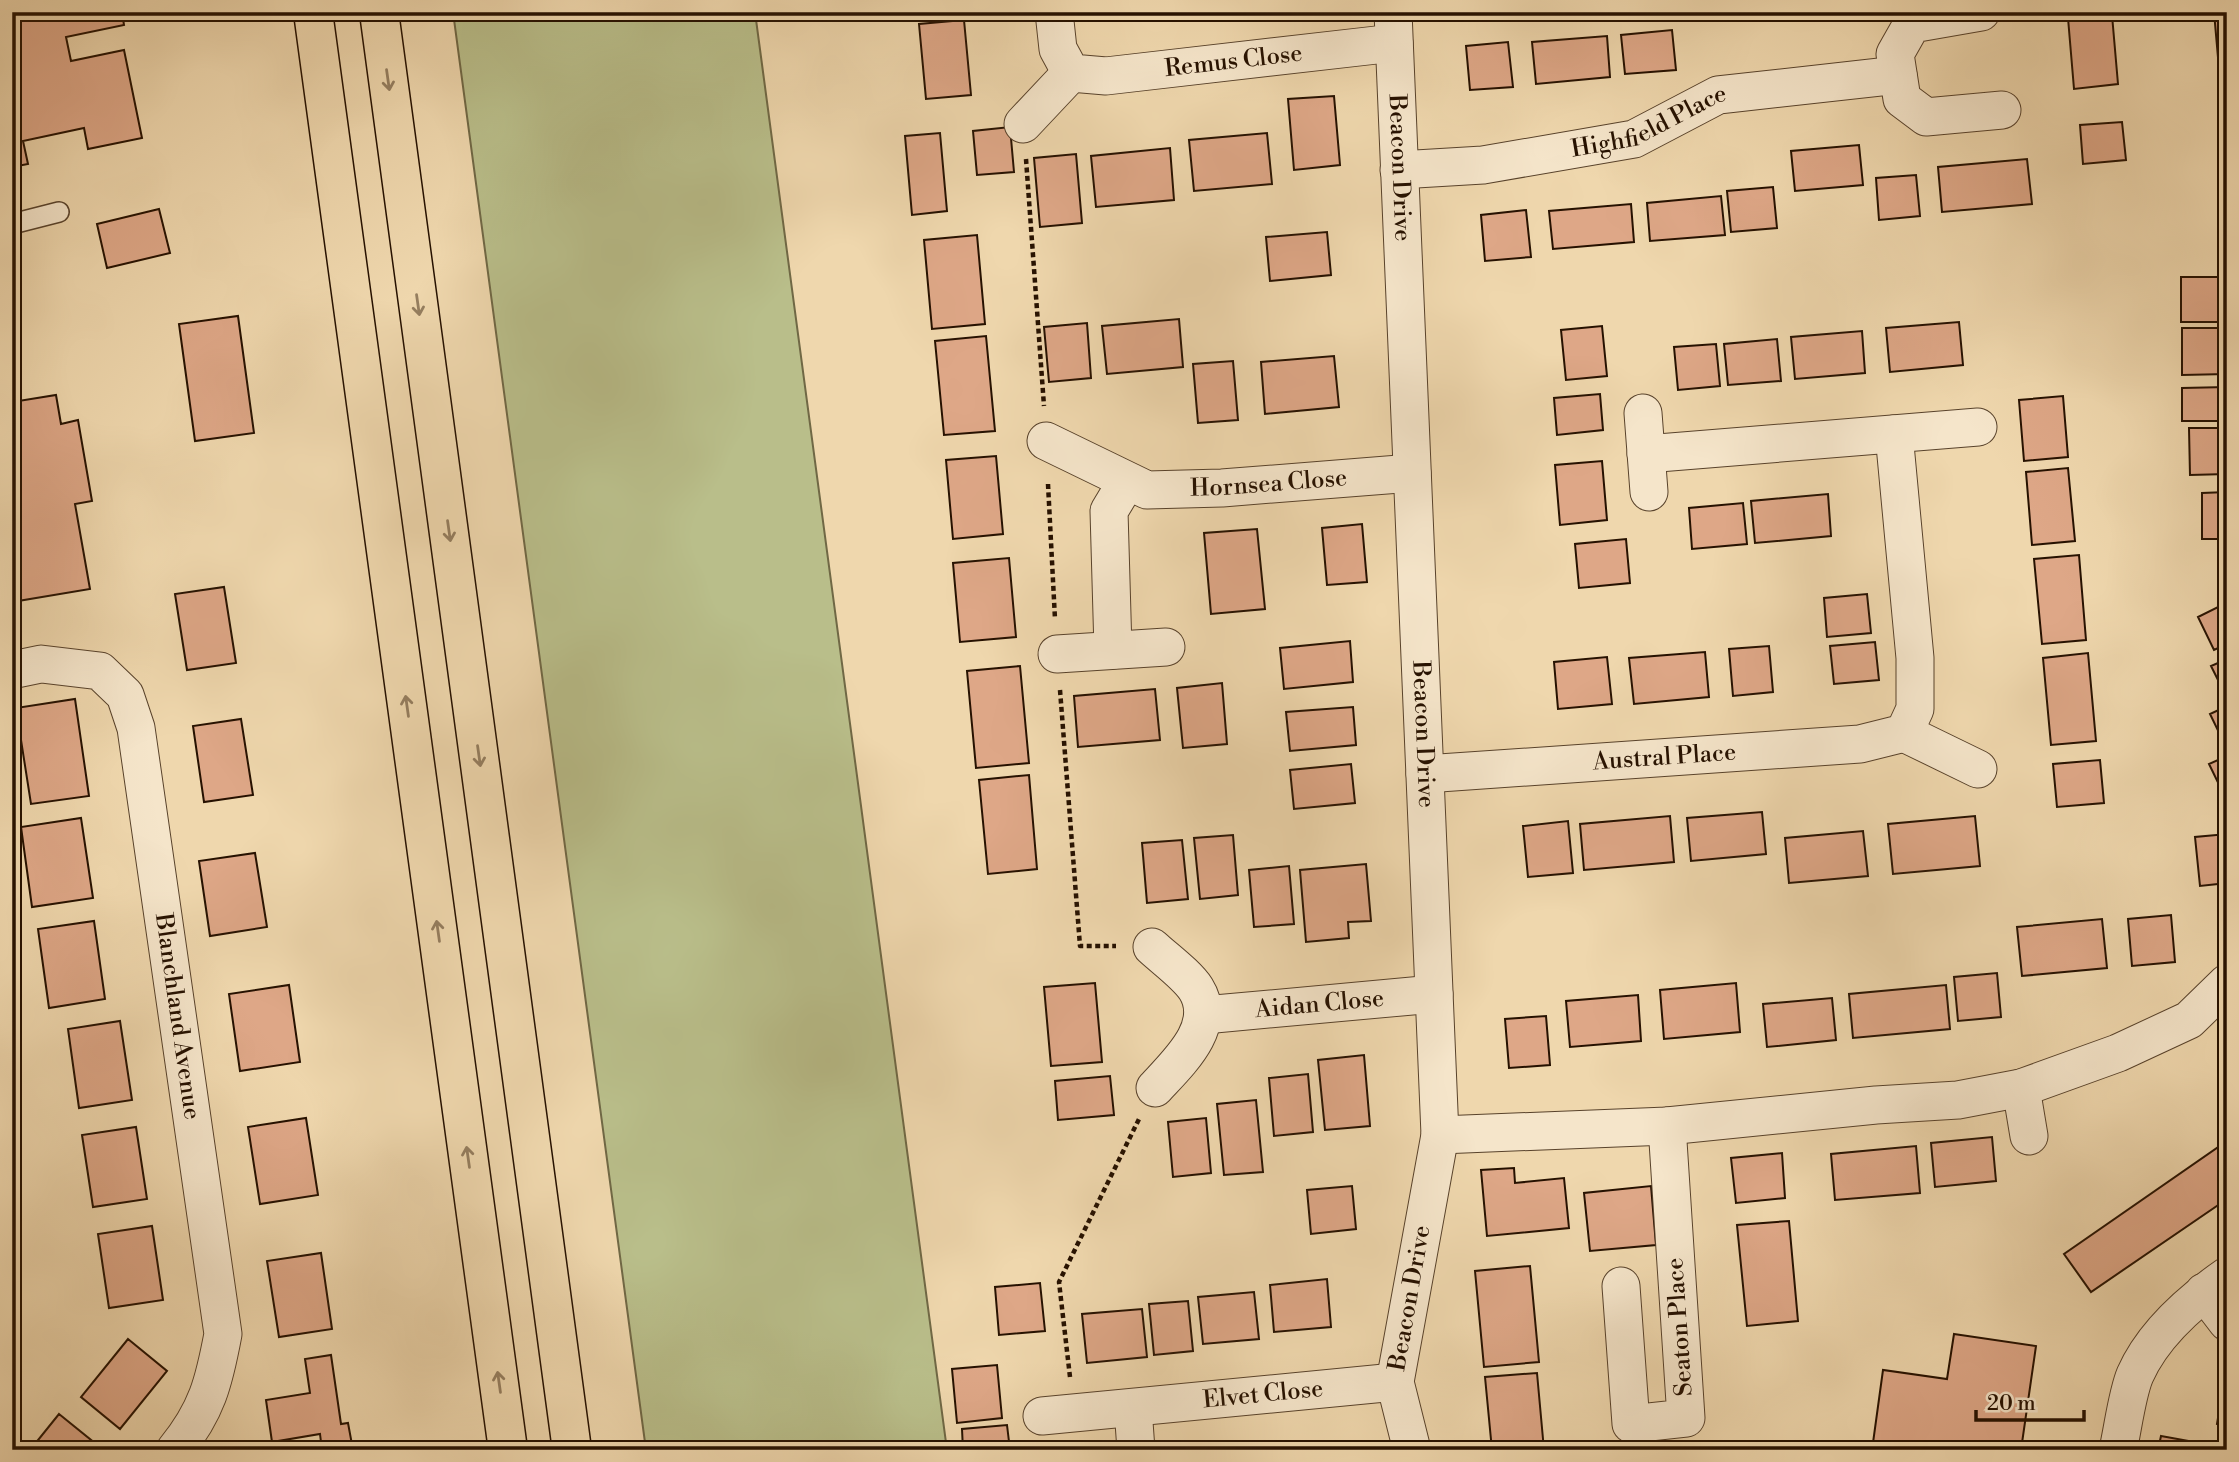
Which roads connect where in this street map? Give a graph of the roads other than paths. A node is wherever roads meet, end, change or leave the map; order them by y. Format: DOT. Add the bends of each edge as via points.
graph roads {
  1 [pos="313,12"];
  2 [pos="379,12"];
  3 [pos="1054,12"];
  4 [pos="1980,12"];
  5 [pos="1393,28"];
  6 [pos="1071,73"];
  7 [pos="1898,75"];
  8 [pos="2002,110"];
  9 [pos="1023,124"];
  10 [pos="1399,170"];
  11 [pos="59,212"];
  12 [pos="12,224"];
  13 [pos="1643,413"];
  14 [pos="1978,427"];
  15 [pos="1894,434"];
  16 [pos="1046,441"];
  17 [pos="1646,454"];
  18 [pos="1412,473"];
  19 [pos="1127,481"];
  20 [pos="1649,492"];
  21 [pos="1166,647"];
  22 [pos="1113,650"];
  23 [pos="1057,654"];
  24 [pos="12,670"];
  25 [pos="1904,733"];
  26 [pos="1978,769"];
  27 [pos="1425,774"];
  28 [pos="1152,947"];
  29 [pos="2227,983"];
  30 [pos="1434,995"];
  31 [pos="1204,1015"];
  32 [pos="1155,1087"];
  33 [pos="2021,1088"];
  34 [pos="1667,1126"];
  35 [pos="1440,1135"];
  36 [pos="2029,1136"];
  37 [pos="2216,1284"];
  38 [pos="1620,1286"];
  39 [pos="2227,1322"];
  40 [pos="1395,1382"];
  41 [pos="1133,1408"];
  42 [pos="1042,1416"];
  43 [pos="175,1450"];
  44 [pos="508,1450"];
  45 [pos="572,1450"];
  46 [pos="1136,1450"];
  47 [pos="1412,1450"];
  48 [pos="2118,1450"];
  44 -- 1 [label="highway, one-way"];
  2 -- 45 [label="highway, one-way"];
  3 -- 6 [label="street" via="1058,49"];
  4 -- 7 [label="street" via="1912,24 1895,54"];
  5 -- 6 [label="street, Remus Close" via="1106,76"];
  5 -- 10 [label="street, Beacon Drive"];
  6 -- 9 [label="street"];
  7 -- 8 [label="street" via="1902,99 1926,117"];
  7 -- 10 [label="street, Highfield Place" via="1718,95 1634,139 1483,165"];
  10 -- 18 [label="street, Beacon Drive"];
  11 -- 12 [label="lane"];
  13 -- 17 [label="street"];
  14 -- 15 [label="street"];
  15 -- 17 [label="street"];
  15 -- 25 [label="street" via="1915,658 1915,709"];
  16 -- 19 [label="street, Hornsea Close"];
  17 -- 20 [label="street"];
  18 -- 19 [label="street, Hornsea Close" via="1197,489 1147,490"];
  18 -- 27 [label="street, Beacon Drive"];
  19 -- 22 [label="street" via="1109,511"];
  21 -- 22 [label="street"];
  22 -- 23 [label="street"];
  24 -- 43 [label="street, Blanchland Avenue" via="41,664 100,671 125,695 136,728 223,1334 214,1382 193,1428"];
  25 -- 26 [label="street"];
  25 -- 27 [label="street, Austral Place" via="1860,744"];
  27 -- 30 [label="street, Beacon Drive"];
  28 -- 31 [label="street" via="1196,990"];
  29 -- 33 [label="street" via="2189,1020 2118,1053"];
  30 -- 31 [label="street, Aidan Close"];
  30 -- 35 [label="street, Beacon Drive"];
  31 -- 32 [label="street" via="1189,1052"];
  33 -- 34 [label="street" via="1958,1100"];
  33 -- 36 [label="street"];
  34 -- 35 [label="street"];
  34 -- 38 [label="street, Seaton Place" via="1686,1418 1631,1424"];
  35 -- 40 [label="street, Beacon Drive"];
  37 -- 39 [label="street"];
  37 -- 48 [label="street" via="2162,1331 2134,1376"];
  40 -- 41 [label="street, Elvet Close"];
  40 -- 47 [label="street, Beacon Drive"];
  41 -- 42 [label="street, Elvet Close"];
  41 -- 46 [label="street"];
}
